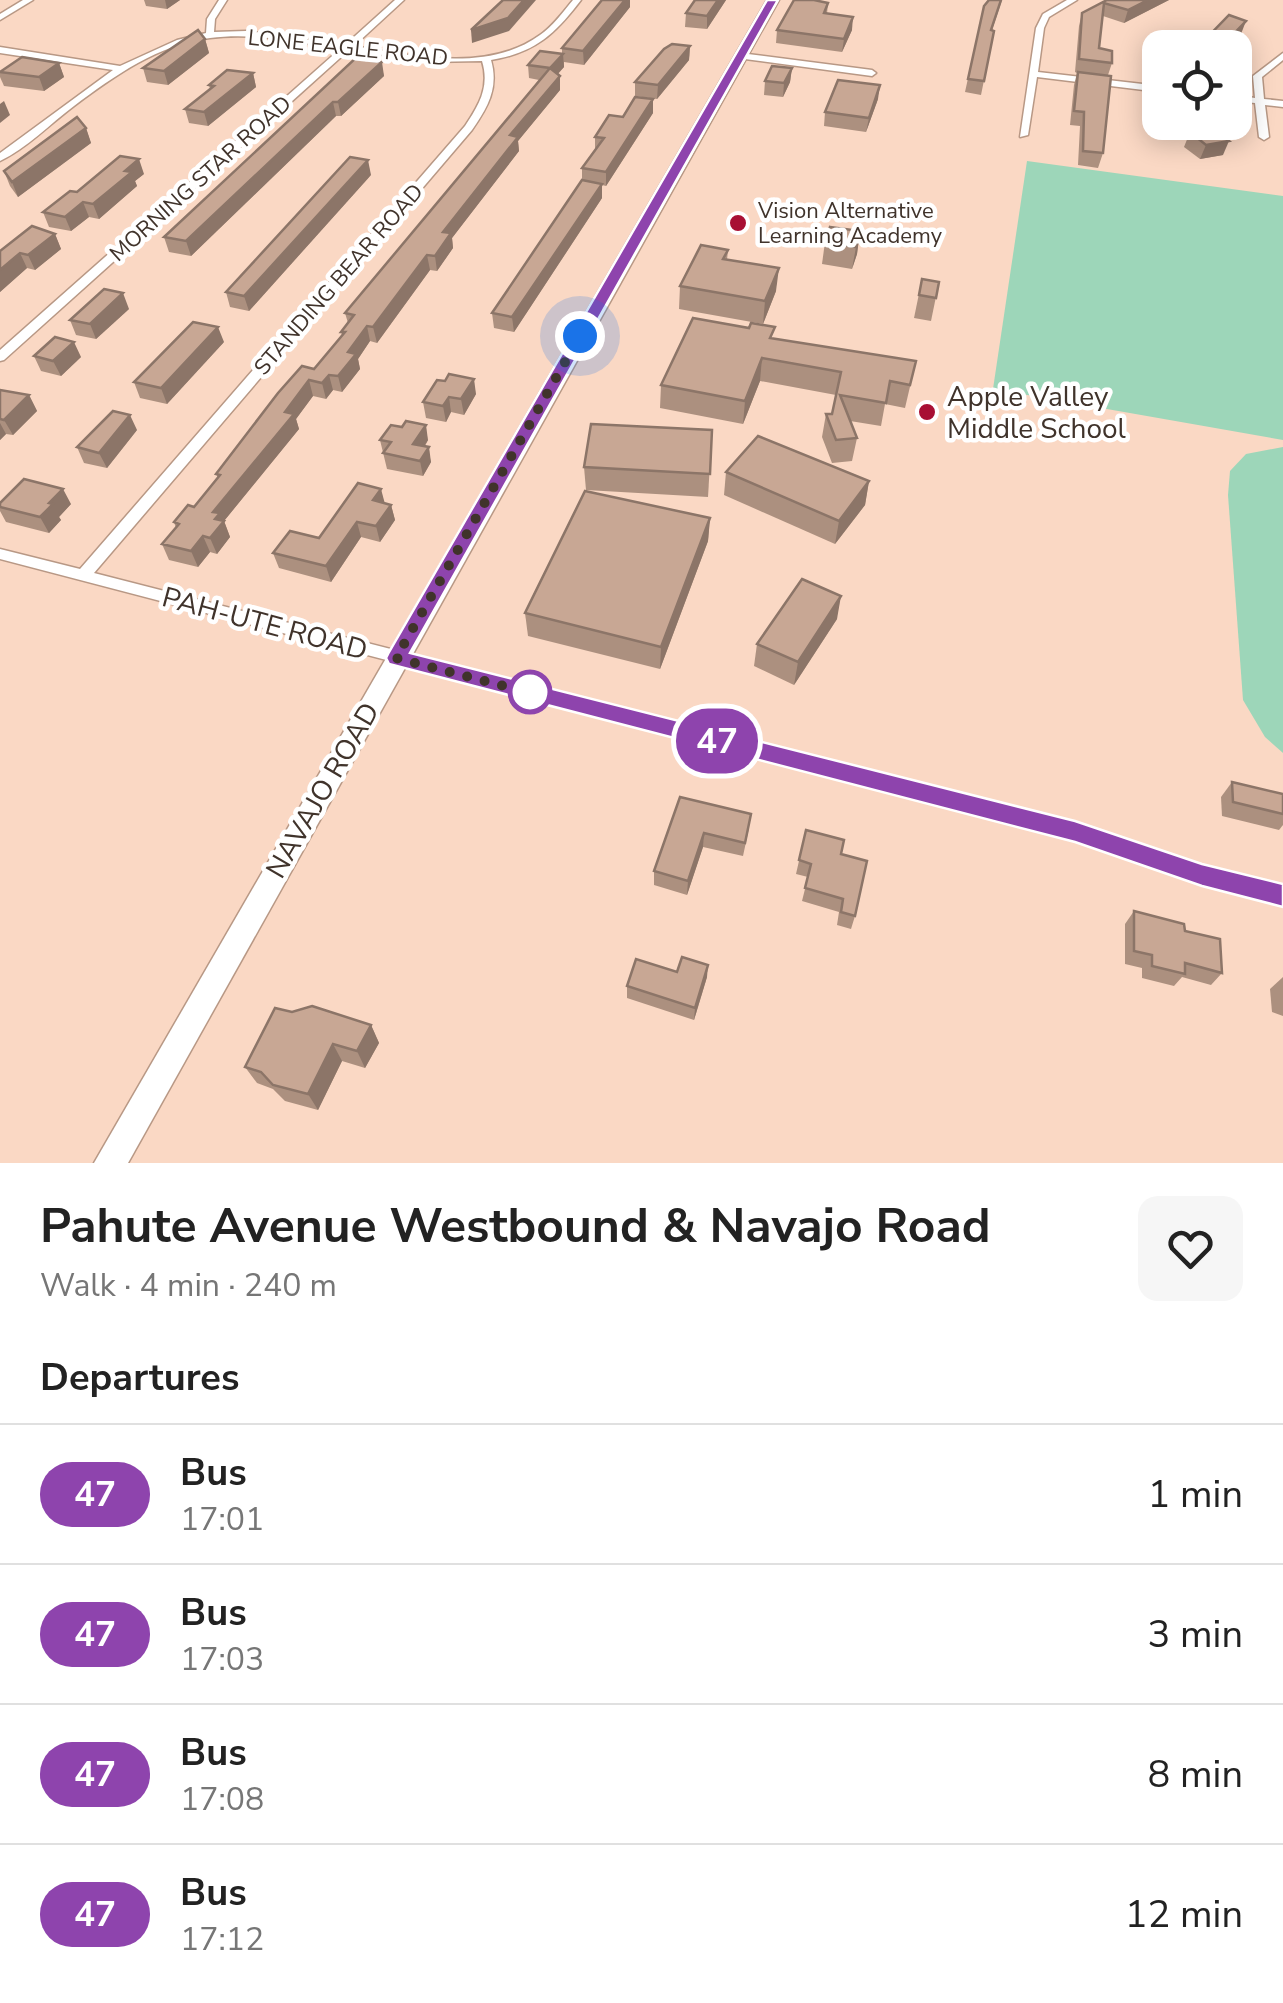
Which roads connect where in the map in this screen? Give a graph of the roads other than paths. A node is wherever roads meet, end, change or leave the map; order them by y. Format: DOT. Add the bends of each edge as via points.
graph roads {
  1 [pos="29,0"];
  2 [pos="222,0"];
  3 [pos="400,0"];
  4 [pos="578,0"];
  5 [pos="773,0"];
  6 [pos="1073,0"];
  7 [pos="0,18"];
  8 [pos="210,34"];
  9 [pos="348,47"];
  10 [pos="0,50"];
  11 [pos="740,56"];
  12 [pos="1283,56"];
  13 [pos="486,59"];
  14 [pos="124,68"];
  15 [pos="872,73"];
  16 [pos="1035,74"];
  17 [pos="1142,87"];
  18 [pos="1252,100"];
  19 [pos="1260,101"];
  20 [pos="1283,104"];
  21 [pos="1023,135"];
  22 [pos="1264,137"];
  23 [pos="0,158"];
  24 [pos="0,357"];
  25 [pos="0,554"];
  26 [pos="84,575"];
  27 [pos="396,658"];
  28 [pos="1283,895"];
  29 [pos="110,1163"];
  1 -- 7 [label="street"];
  2 -- 8 [label="street"];
  3 -- 9 [label="street, MORNING STAR ROAD"];
  4 -- 13 [label="street" via="542,38"];
  5 -- 11 [label="main road, NAVAJO ROAD"];
  6 -- 16 [label="street" via="1046,16"];
  8 -- 9 [label="street, LONE EAGLE ROAD"];
  8 -- 14 [label="street, LONE EAGLE ROAD"];
  9 -- 13 [label="street, LONE EAGLE ROAD"];
  9 -- 24 [label="street, MORNING STAR ROAD"];
  10 -- 14 [label="street"];
  11 -- 15 [label="street"];
  11 -- 27 [label="main road, NAVAJO ROAD"];
  12 -- 19 [label="street" via="1257,76"];
  13 -- 26 [label="street, STANDING BEAR ROAD" via="490,96 469,128"];
  14 -- 23 [label="street, LONE EAGLE ROAD"];
  16 -- 17 [label="street"];
  16 -- 21 [label="street"];
  18 -- 19 [label="street"];
  19 -- 20 [label="street"];
  19 -- 22 [label="street"];
  25 -- 26 [label="street, PAH-UTE ROAD"];
  26 -- 27 [label="street, PAH-UTE ROAD"];
  27 -- 28 [label="street, PAH-UTE ROAD" via="1075,832"];
  27 -- 29 [label="main road, NAVAJO ROAD"];
}
